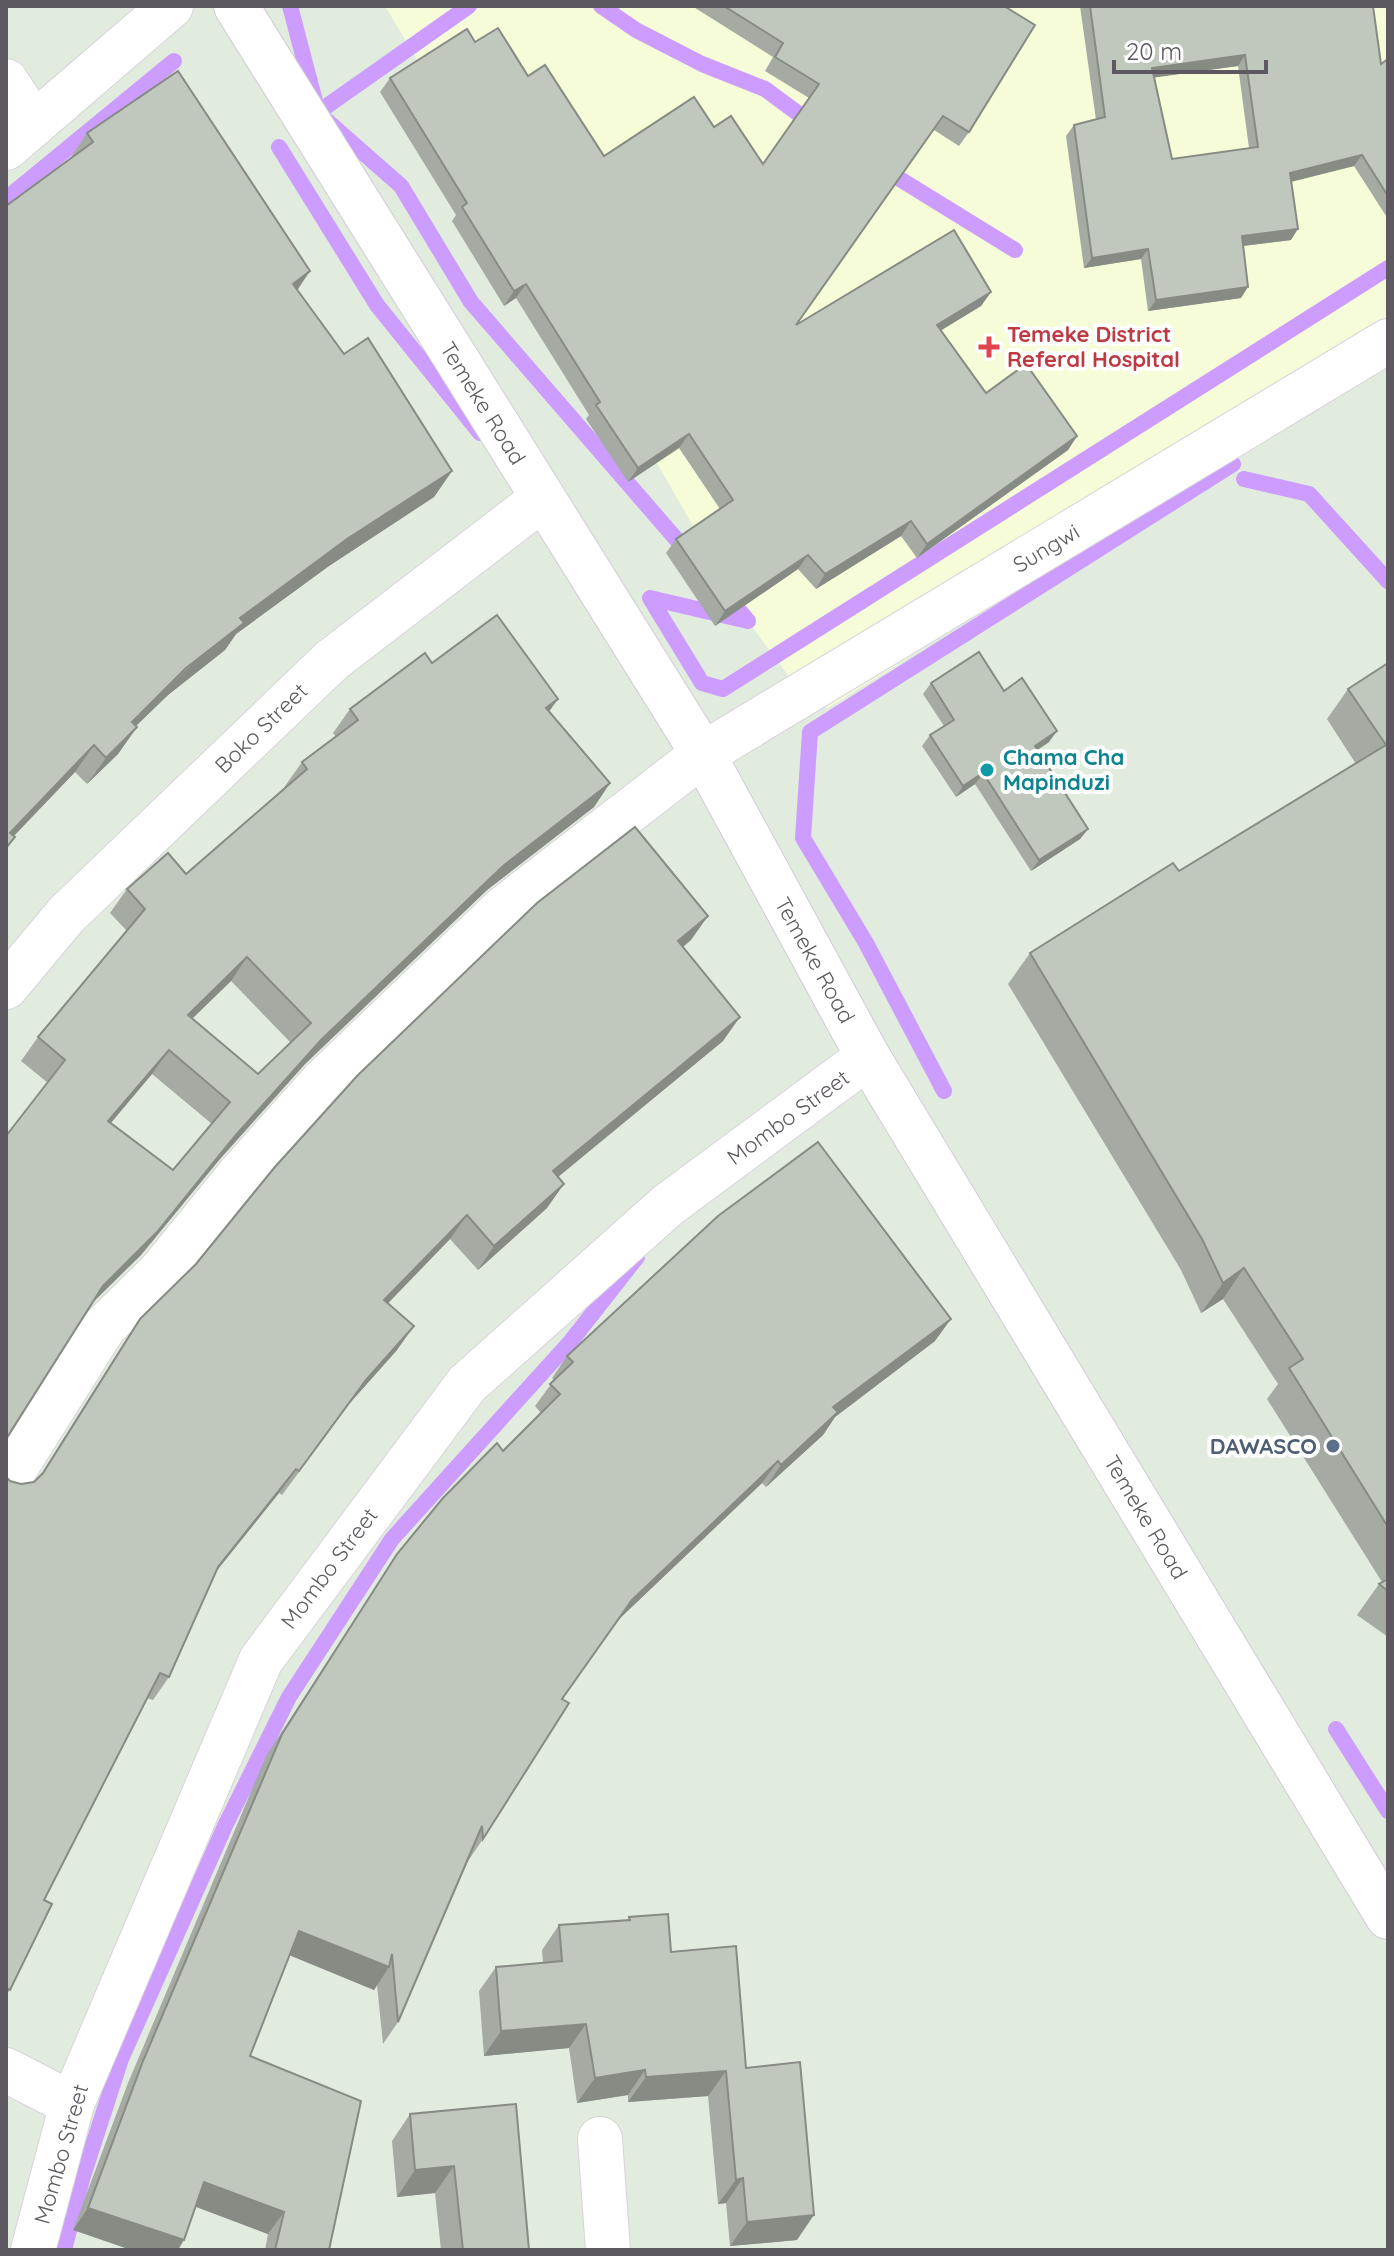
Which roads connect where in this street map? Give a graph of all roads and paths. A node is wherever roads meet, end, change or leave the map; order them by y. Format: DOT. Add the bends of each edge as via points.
graph roads {
  1 [pos="171,6"];
  2 [pos="236,6"];
  3 [pos="6,81"];
  4 [pos="20,136"];
  5 [pos="1388,341"];
  6 [pos="542,499"];
  7 [pos="703,754"];
  8 [pos="6,987"];
  9 [pos="868,1057"];
  10 [pos="6,1483"];
  11 [pos="1388,1917"];
  12 [pos="6,2070"];
  13 [pos="72,2104"];
  14 [pos="600,2139"];
  15 [pos="33,2250"];
  16 [pos="608,2250"];
  1 -- 4 [label="street"];
  2 -- 6 [label="street, Temeke Road"];
  3 -- 4 [label="street"];
  5 -- 7 [label="street, Sungwi"];
  6 -- 7 [label="street, Temeke Road"];
  6 -- 8 [label="street, Boko Street" via="332,660 66,915"];
  7 -- 9 [label="street, Temeke Road"];
  7 -- 10 [label="street, Sungwi" via="504,908 322,1082 160,1272 104,1327"];
  9 -- 11 [label="street, Temeke Road"];
  9 -- 13 [label="street, Mombo Street" via="668,1205 467,1384 261,1660"];
  12 -- 13 [label="street"];
  13 -- 15 [label="street, Mombo Street"];
  14 -- 16 [label="street"];
}
